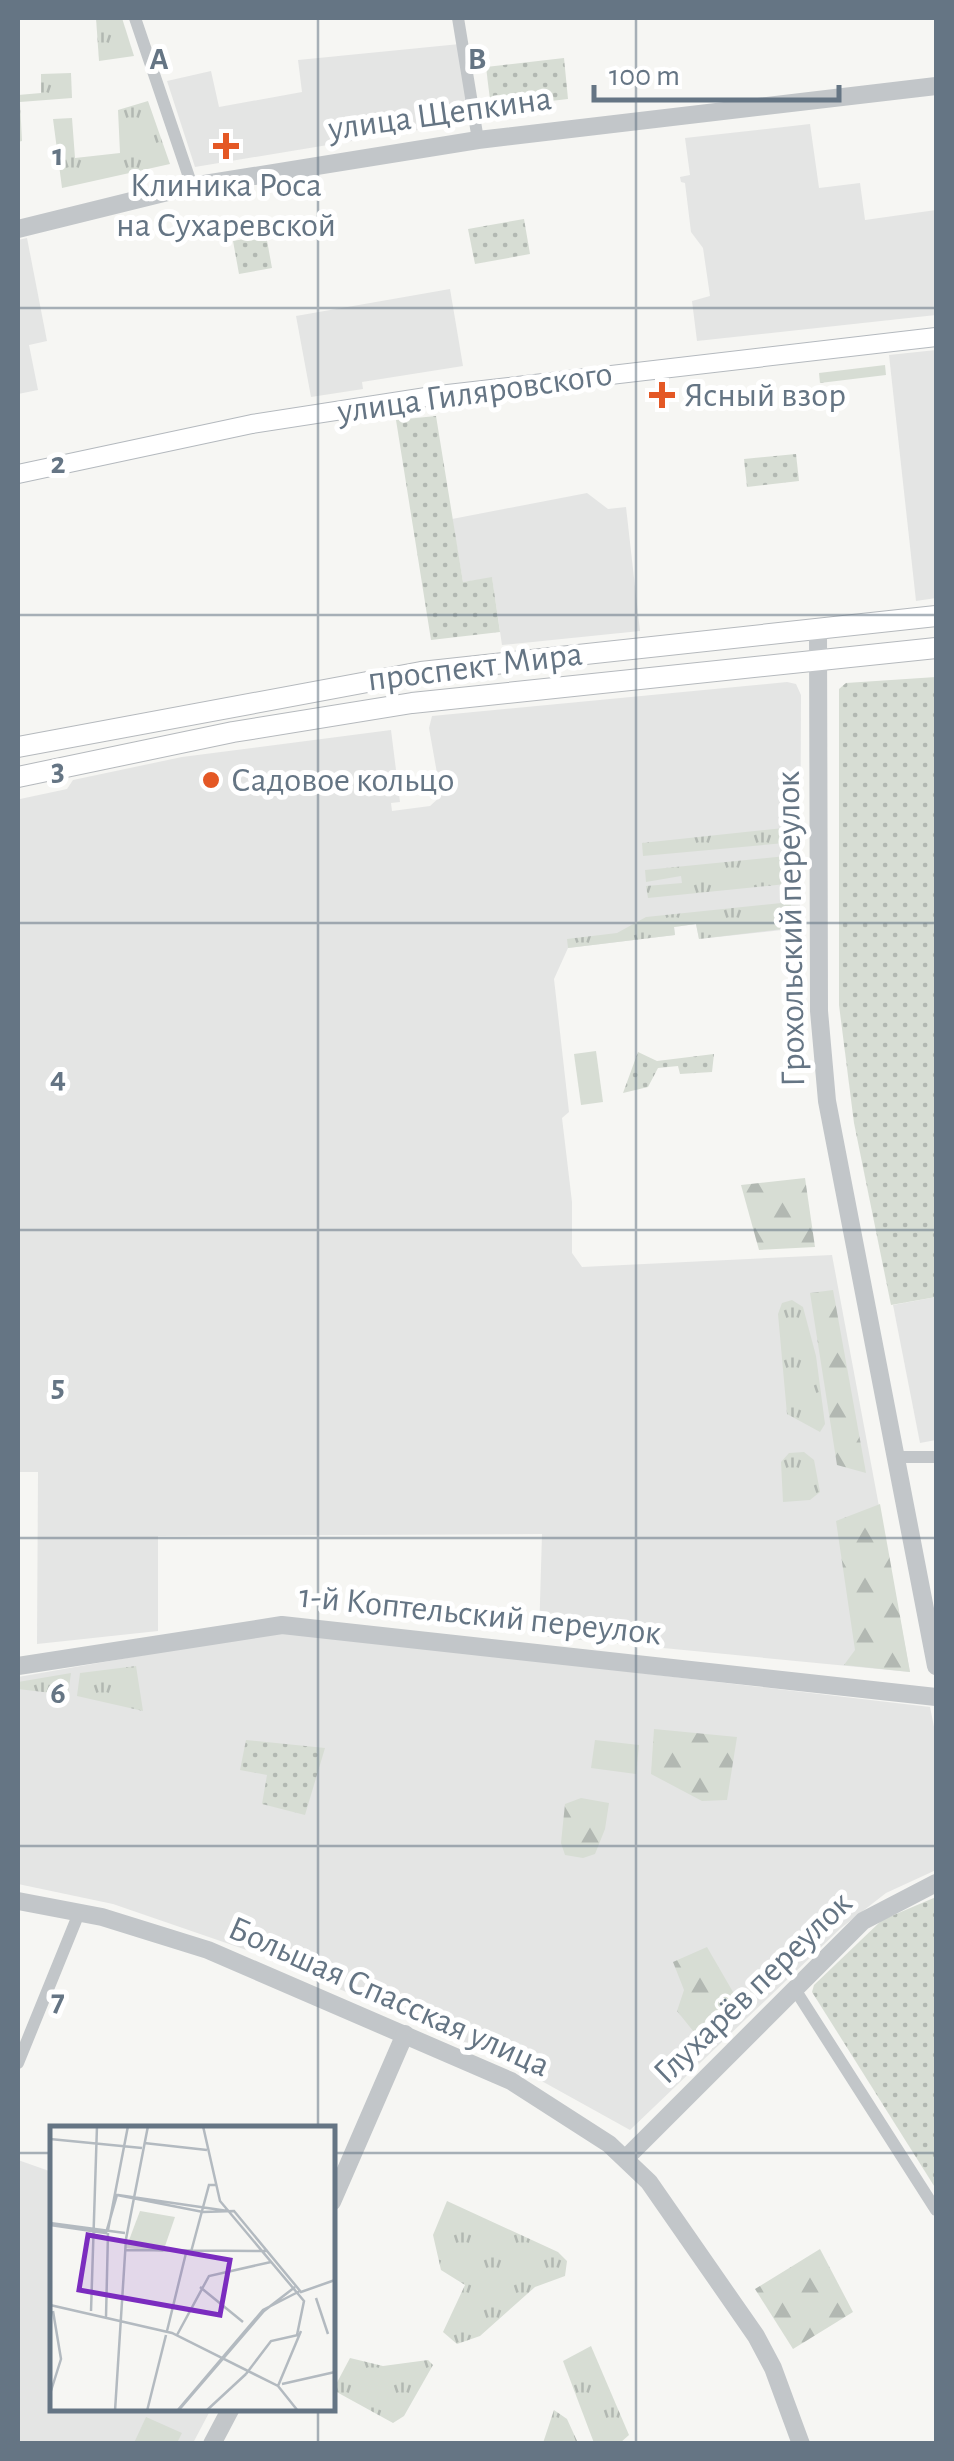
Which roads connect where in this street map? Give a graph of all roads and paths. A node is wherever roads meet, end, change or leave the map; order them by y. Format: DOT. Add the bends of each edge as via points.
graph roads {
  1 [pos="135,18"];
  2 [pos="458,18"];
  3 [pos="936,86"];
  4 [pos="478,140"];
  5 [pos="192,186"];
  6 [pos="18,229"];
  7 [pos="936,337"];
  8 [pos="18,474"];
  9 [pos="936,616"];
  10 [pos="818,628"];
  11 [pos="936,648"];
  12 [pos="819,660"];
  13 [pos="18,747"];
  14 [pos="18,777"];
  15 [pos="896,1457"];
  16 [pos="936,1457"];
  17 [pos="18,1666"];
  18 [pos="936,1666"];
  19 [pos="936,1697"];
  20 [pos="936,1883"];
  21 [pos="18,1900"];
  22 [pos="78,1913"];
  23 [pos="796,1990"];
  24 [pos="405,2034"];
  25 [pos="18,2063"];
  26 [pos="627,2157"];
  27 [pos="335,2195"];
  28 [pos="936,2210"];
  29 [pos="228,2411"];
  30 [pos="212,2444"];
  31 [pos="801,2444"];
  1 -- 5 [label="street"];
  2 -- 4 [label="street"];
  3 -- 4 [label="street, улица Щепкина"];
  4 -- 5 [label="street, улица Щепкина"];
  5 -- 6 [label="street, улица Щепкина"];
  7 -- 8 [label="main road, улица Гиляровского" via="440,395 252,424"];
  9 -- 10 [label="main road, проспект Мира"];
  10 -- 12 [label="street, Грохольский переулок"];
  10 -- 13 [label="main road, проспект Мира" via="422,672"];
  11 -- 12 [label="main road, проспект Мира"];
  12 -- 14 [label="main road, проспект Мира" via="412,703"];
  12 -- 15 [label="street, Грохольский переулок" via="821,1048"];
  15 -- 16 [label="street"];
  15 -- 18 [label="street, Грохольский переулок"];
  17 -- 19 [label="street, 1-й Коптельский переулок" via="282,1625"];
  20 -- 23 [label="street, Глухарёв переулок" via="863,1921"];
  21 -- 22 [label="street, Большая Спасская улица"];
  22 -- 24 [label="street, Большая Спасская улица" via="193,1944"];
  22 -- 25 [label="street"];
  23 -- 26 [label="street, Глухарёв переулок"];
  23 -- 28 [label="street"];
  24 -- 26 [label="street, Большая Спасская улица" via="511,2081"];
  24 -- 27 [label="street"];
  26 -- 31 [label="street, Большая Спасская улица" via="756,2336"];
  29 -- 30 [label="street"];
}
